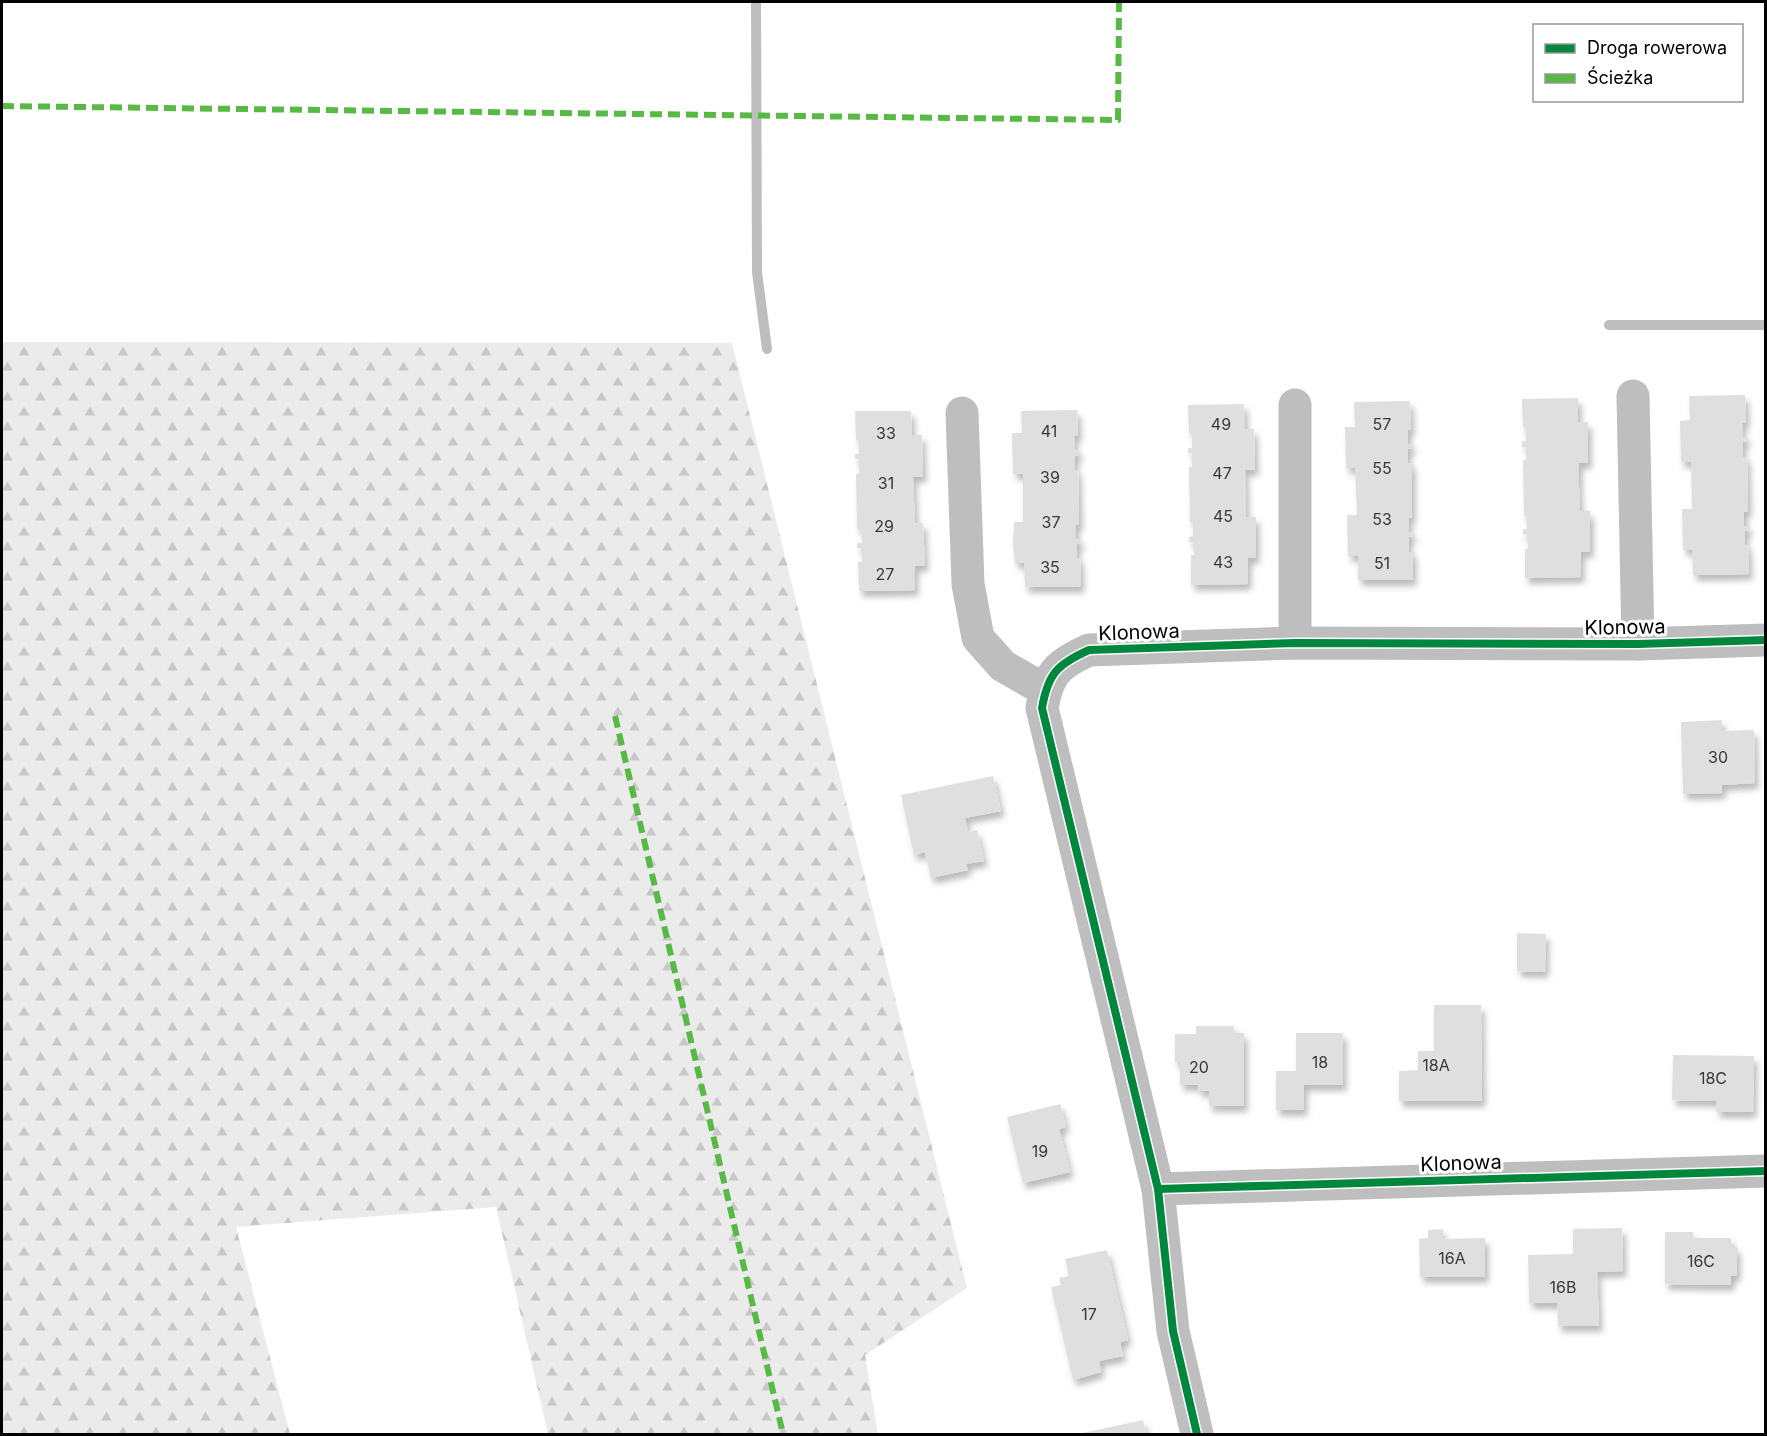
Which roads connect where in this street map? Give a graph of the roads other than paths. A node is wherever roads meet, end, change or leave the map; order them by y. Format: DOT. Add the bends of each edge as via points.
graph roads {
  1 [pos="1633,396"];
  2 [pos="1295,405"];
  3 [pos="962,413"];
  4 [pos="1766,640"];
  5 [pos="1295,643"];
  6 [pos="1638,644"];
  7 [pos="1045,690"];
  8 [pos="1766,1171"];
  9 [pos="1158,1189"];
  10 [pos="1197,1434"];
  1 -- 6 [label="street"];
  2 -- 5 [label="street"];
  3 -- 7 [label="street" via="968,584 978,638 1003,666"];
  4 -- 6 [label="street, Klonowa"];
  5 -- 6 [label="street, Klonowa"];
  5 -- 7 [label="street, Klonowa" via="1089,650 1068,659 1053,672"];
  7 -- 9 [label="street" via="1042,708"];
  8 -- 9 [label="street, Klonowa"];
  9 -- 10 [label="street" via="1173,1331"];
}
